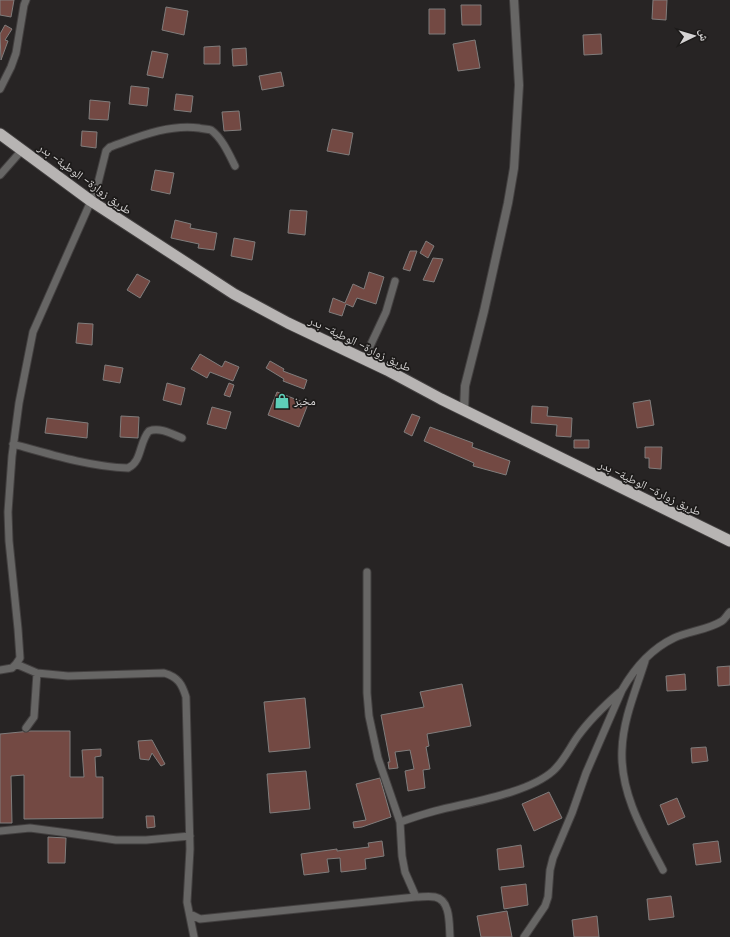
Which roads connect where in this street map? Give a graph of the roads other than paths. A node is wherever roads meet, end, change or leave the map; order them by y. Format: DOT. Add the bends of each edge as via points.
graph roads {
  1 [pos="26,0"];
  2 [pos="514,0"];
  3 [pos="0,89"];
  4 [pos="0,134"];
  5 [pos="22,150"];
  6 [pos="235,166"];
  7 [pos="0,175"];
  8 [pos="91,201"];
  9 [pos="395,281"];
  10 [pos="364,359"];
  11 [pos="464,411"];
  12 [pos="182,438"];
  13 [pos="13,444"];
  14 [pos="730,541"];
  15 [pos="367,572"];
  16 [pos="730,612"];
  17 [pos="646,657"];
  18 [pos="16,664"];
  19 [pos="0,670"];
  20 [pos="37,673"];
  21 [pos="622,690"];
  22 [pos="26,728"];
  23 [pos="400,822"];
  24 [pos="0,831"];
  25 [pos="190,836"];
  26 [pos="662,870"];
  27 [pos="416,897"];
  28 [pos="190,914"];
  29 [pos="200,919"];
  30 [pos="194,934"];
  31 [pos="450,937"];
  32 [pos="524,937"];
  1 -- 3 [label="street" via="16,53"];
  2 -- 11 [label="street" via="519,86 514,168 484,311 465,386"];
  4 -- 5 [label="highway, طريق زوارة- الوطية- بدر"];
  5 -- 7 [label="street"];
  5 -- 8 [label="highway, طريق زوارة- الوطية- بدر"];
  6 -- 8 [label="street" via="219,138 210,130 193,127 173,128 110,147 106,151"];
  8 -- 10 [label="highway, طريق زوارة- الوطية- بدر" via="234,294"];
  8 -- 13 [label="street" via="33,332"];
  9 -- 10 [label="street" via="386,312"];
  10 -- 11 [label="highway, طريق زوارة- الوطية- بدر"];
  11 -- 14 [label="highway, طريق زوارة- الوطية- بدر"];
  12 -- 13 [label="street" via="161,430 149,431 136,462 128,468 97,464"];
  13 -- 18 [label="street" via="8,512 20,650 20,658"];
  15 -- 23 [label="street" via="369,716 378,758"];
  16 -- 17 [label="street" via="722,621 674,638"];
  17 -- 21 [label="street"];
  17 -- 26 [label="street" via="624,729 622,770 636,816"];
  18 -- 19 [label="street" via="12,668"];
  18 -- 20 [label="street"];
  20 -- 22 [label="street" via="34,717"];
  20 -- 25 [label="street" via="68,676 164,673 177,679 186,697"];
  21 -- 23 [label="street" via="600,708 554,770 543,778 514,790 435,810"];
  21 -- 32 [label="street" via="553,858 545,906"];
  23 -- 27 [label="street" via="405,872"];
  24 -- 25 [label="street" via="30,828 116,840"];
  25 -- 28 [label="street" via="187,888"];
  27 -- 29 [label="street"];
  27 -- 31 [label="street" via="435,897 443,901 447,908"];
  28 -- 29 [label="street"];
  28 -- 30 [label="street"];
  29 -- 30 [label="street"];
}
